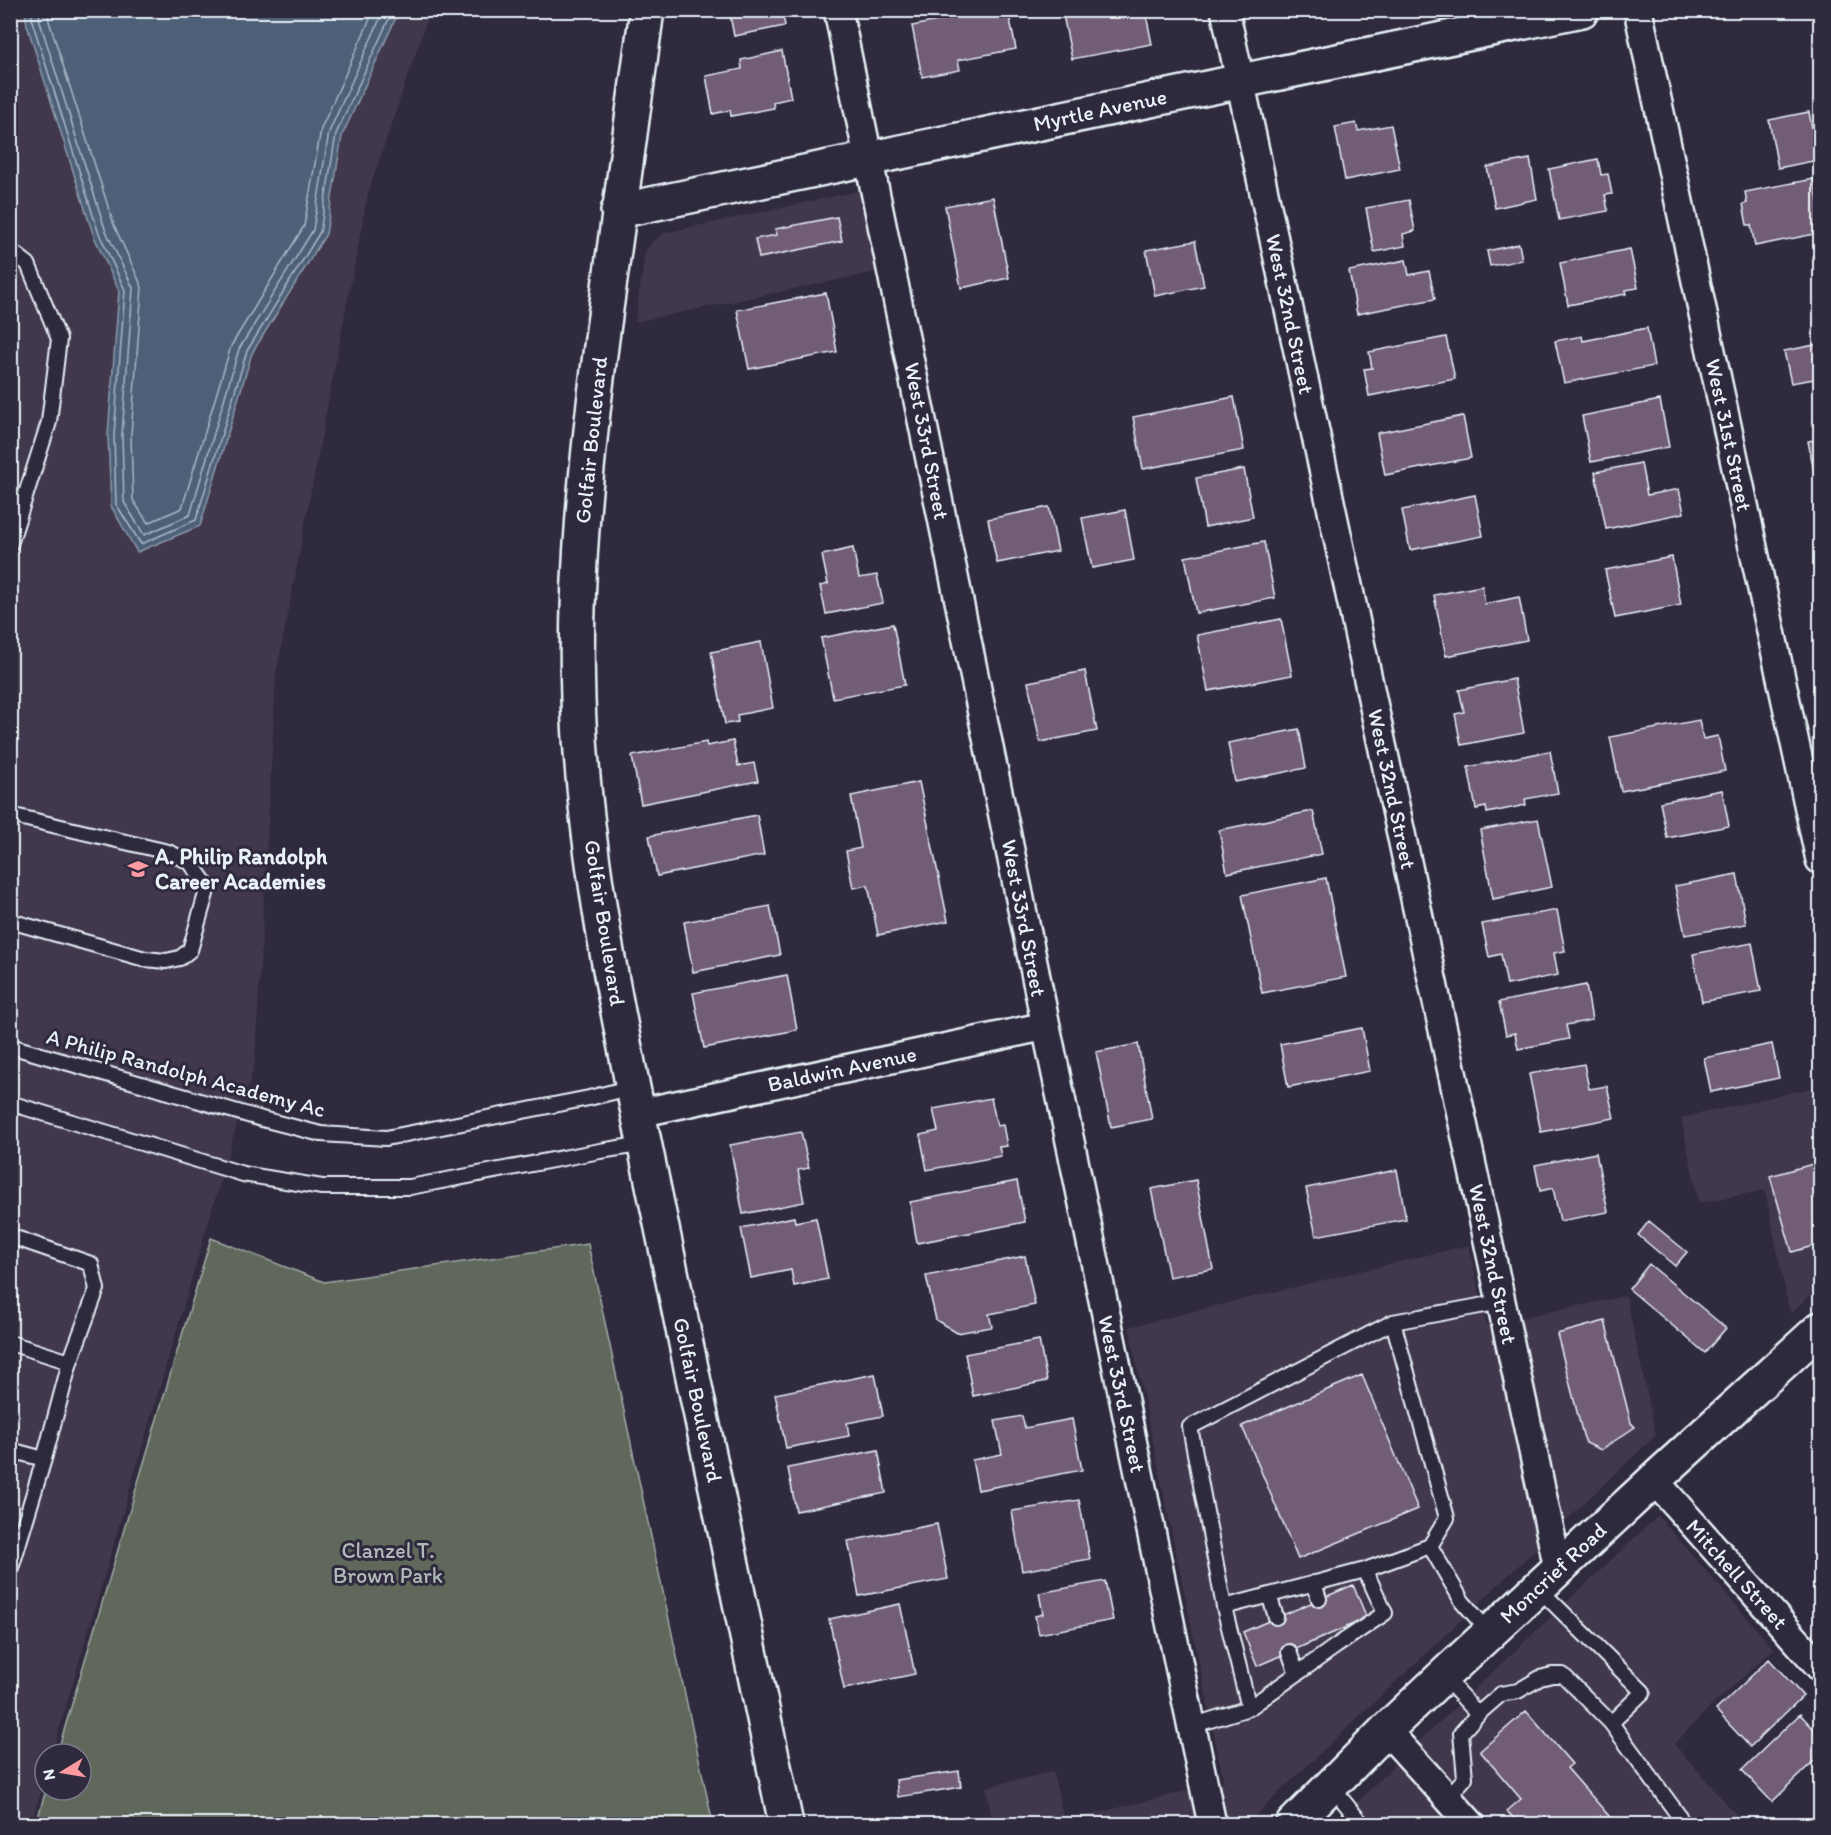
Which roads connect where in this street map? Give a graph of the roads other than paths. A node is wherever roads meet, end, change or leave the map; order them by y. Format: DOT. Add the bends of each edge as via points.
graph roads {
  1 [pos="647,10"];
  2 [pos="838,10"];
  3 [pos="1225,10"];
  4 [pos="1582,10"];
  5 [pos="1638,10"];
  6 [pos="1240,81"];
  7 [pos="869,158"];
  8 [pos="618,211"];
  9 [pos="10,250"];
  10 [pos="10,543"];
  11 [pos="10,815"];
  12 [pos="1821,860"];
  13 [pos="10,921"];
  14 [pos="1046,1026"];
  15 [pos="10,1046"];
  16 [pos="636,1100"];
  17 [pos="10,1103"];
  18 [pos="645,1144"];
  19 [pos="10,1236"];
  20 [pos="1501,1302"];
  21 [pos="1394,1322"];
  22 [pos="1821,1329"];
  23 [pos="10,1343"];
  24 [pos="70,1362"];
  25 [pos="10,1450"];
  26 [pos="44,1460"];
  27 [pos="1654,1480"];
  28 [pos="1430,1546"];
  29 [pos="13,1557"];
  30 [pos="1365,1570"];
  31 [pos="10,1572"];
  32 [pos="1548,1578"];
  33 [pos="1314,1583"];
  34 [pos="1269,1595"];
  35 [pos="1319,1599"];
  36 [pos="1224,1607"];
  37 [pos="1276,1617"];
  38 [pos="1489,1632"];
  39 [pos="1289,1652"];
  40 [pos="1821,1667"];
  41 [pos="1297,1673"];
  42 [pos="1443,1676"];
  43 [pos="1249,1708"];
  44 [pos="1478,1714"];
  45 [pos="1611,1723"];
  46 [pos="1191,1726"];
  47 [pos="1386,1730"];
  48 [pos="1331,1786"];
  49 [pos="1448,1797"];
  50 [pos="786,1824"];
  51 [pos="1212,1824"];
  52 [pos="1293,1824"];
  53 [pos="1362,1824"];
  54 [pos="1471,1824"];
  55 [pos="1680,1824"];
  1 -- 8 [label="main road, Golfair Boulevard"];
  2 -- 7 [label="street, West 33rd Street"];
  3 -- 6 [label="street, West 32nd Street"];
  4 -- 6 [label="main road, Myrtle Avenue"];
  5 -- 12 [label="street, West 31st Street"];
  6 -- 7 [label="main road, Myrtle Avenue"];
  6 -- 20 [label="street, West 32nd Street"];
  7 -- 8 [label="main road, Myrtle Avenue"];
  7 -- 14 [label="street, West 33rd Street"];
  8 -- 16 [label="main road, Golfair Boulevard" via="588,444 579,578 578,699 584,787 599,902"];
  9 -- 10 [label="lane" via="28,264 59,339 50,422"];
  11 -- 13 [label="lane" via="168,852 190,862 208,887 190,950 180,958 166,961 145,959"];
  14 -- 16 [label="street, Baldwin Avenue"];
  14 -- 46 [label="street, West 33rd Street"];
  15 -- 16 [label="lane, A Philip Randolph Academy Ac" via="321,1134 386,1138 589,1098"];
  16 -- 18 [label="main road, Golfair Boulevard"];
  17 -- 18 [label="lane" via="243,1174 322,1187 410,1187"];
  18 -- 50 [label="main road, Golfair Boulevard"];
  19 -- 24 [label="lane" via="91,1264 97,1289"];
  20 -- 21 [label="lane"];
  20 -- 32 [label="street, West 32nd Street"];
  21 -- 28 [label="lane" via="1447,1518"];
  21 -- 36 [label="lane" via="1190,1427"];
  22 -- 27 [label="main road, Moncrief Road"];
  23 -- 24 [label="lane"];
  24 -- 26 [label="lane"];
  25 -- 26 [label="lane"];
  26 -- 29 [label="lane"];
  27 -- 32 [label="main road, Moncrief Road"];
  27 -- 40 [label="street, Mitchell Street"];
  28 -- 30 [label="lane"];
  28 -- 38 [label="lane" via="1462,1601"];
  29 -- 31 [label="lane"];
  30 -- 33 [label="lane"];
  30 -- 41 [label="lane" via="1385,1613 1334,1640"];
  32 -- 38 [label="main road, Moncrief Road"];
  32 -- 45 [label="lane" via="1643,1692"];
  33 -- 34 [label="lane"];
  33 -- 35 [label="lane"];
  34 -- 36 [label="lane"];
  34 -- 37 [label="lane"];
  36 -- 43 [label="lane"];
  38 -- 42 [label="main road, Moncrief Road"];
  39 -- 41 [label="lane"];
  41 -- 43 [label="lane"];
  42 -- 44 [label="lane"];
  42 -- 47 [label="main road, Moncrief Road"];
  43 -- 46 [label="lane"];
  44 -- 45 [label="lane" via="1501,1694 1540,1678 1563,1675"];
  44 -- 49 [label="lane" via="1461,1733 1466,1778"];
  45 -- 55 [label="lane" via="1679,1816"];
  46 -- 51 [label="street, West 33rd Street"];
  47 -- 48 [label="main road, Moncrief Road"];
  47 -- 49 [label="street"];
  48 -- 52 [label="main road, Moncrief Road"];
  48 -- 53 [label="lane"];
  49 -- 54 [label="street"];
}
